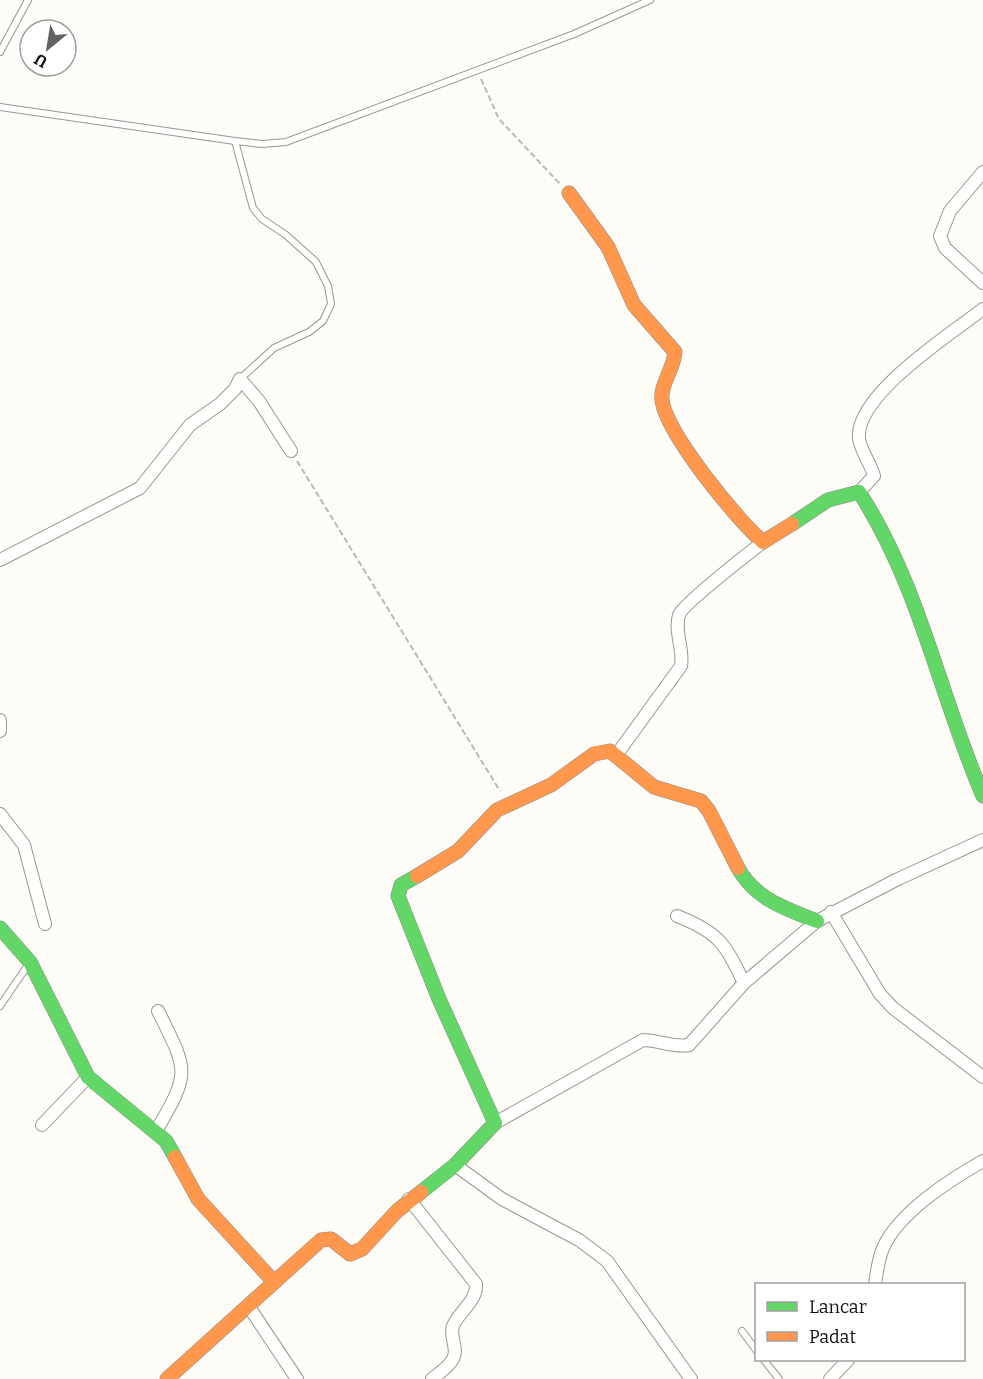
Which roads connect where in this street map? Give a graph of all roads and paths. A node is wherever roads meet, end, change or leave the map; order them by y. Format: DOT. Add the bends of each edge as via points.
graph roads {
  1 [pos="28,0"];
  2 [pos="650,0"];
  3 [pos="0,52"];
  4 [pos="476,69"];
  5 [pos="0,107"];
  6 [pos="235,141"];
  7 [pos="983,172"];
  8 [pos="569,193"];
  9 [pos="983,283"];
  10 [pos="983,309"];
  11 [pos="240,379"];
  12 [pos="291,451"];
  13 [pos="859,492"];
  14 [pos="764,542"];
  15 [pos="0,560"];
  16 [pos="0,720"];
  17 [pos="0,731"];
  18 [pos="617,754"];
  19 [pos="983,796"];
  20 [pos="510,804"];
  21 [pos="0,813"];
  22 [pos="983,840"];
  23 [pos="831,912"];
  24 [pos="677,916"];
  25 [pos="817,921"];
  26 [pos="45,924"];
  27 [pos="0,928"];
  28 [pos="30,962"];
  29 [pos="744,982"];
  30 [pos="0,1006"];
  31 [pos="158,1011"];
  32 [pos="88,1077"];
  33 [pos="983,1077"];
  34 [pos="495,1123"];
  35 [pos="42,1125"];
  36 [pos="156,1131"];
  37 [pos="983,1161"];
  38 [pos="455,1165"];
  39 [pos="409,1199"];
  40 [pos="274,1282"];
  41 [pos="875,1283"];
  42 [pos="249,1307"];
  43 [pos="742,1331"];
  44 [pos="755,1349"];
  45 [pos="766,1361"];
  46 [pos="846,1361"];
  47 [pos="167,1379"];
  48 [pos="297,1379"];
  49 [pos="432,1379"];
  50 [pos="692,1379"];
  51 [pos="779,1379"];
  52 [pos="830,1379"];
  1 -- 3 [label="lane"];
  2 -- 4 [label="lane" via="574,34"];
  4 -- 6 [label="lane" via="286,142"];
  4 -- 8 [label="path" via="499,119"];
  5 -- 6 [label="lane"];
  6 -- 11 [label="lane" via="253,208 316,262 328,285 331,304 316,327 274,348"];
  7 -- 9 [label="street" via="950,211 940,236 945,248"];
  8 -- 14 [label="street" via="608,247 634,305 675,352 662,394 669,420 714,485"];
  10 -- 13 [label="street" via="891,379 868,411 859,440 874,476"];
  11 -- 12 [label="street" via="260,401"];
  11 -- 15 [label="street" via="214,409 190,425 140,488"];
  12 -- 20 [label="path"];
  13 -- 14 [label="street" via="820,501"];
  13 -- 19 [label="street" via="878,519 899,563 951,719"];
  14 -- 18 [label="street" via="684,607 678,624 681,666"];
  16 -- 17 [label="street"];
  18 -- 20 [label="street" via="594,754 551,785"];
  18 -- 25 [label="street" via="654,787 701,801 742,875 757,893"];
  20 -- 34 [label="street" via="491,816 458,851 408,878 398,890 400,906"];
  21 -- 26 [label="street" via="24,845"];
  22 -- 23 [label="street"];
  23 -- 25 [label="street"];
  23 -- 33 [label="street" via="880,994"];
  24 -- 29 [label="street" via="698,923 718,938"];
  25 -- 29 [label="street"];
  27 -- 28 [label="street"];
  28 -- 30 [label="lane"];
  28 -- 32 [label="street"];
  29 -- 34 [label="street" via="689,1045 678,1047 643,1040"];
  31 -- 36 [label="street" via="181,1057 182,1070 178,1094"];
  32 -- 35 [label="street"];
  32 -- 36 [label="street"];
  34 -- 38 [label="street"];
  36 -- 40 [label="street" via="181,1163 198,1199"];
  37 -- 41 [label="street" via="898,1225 883,1247"];
  38 -- 39 [label="street"];
  38 -- 50 [label="street" via="502,1199 579,1240 607,1261"];
  39 -- 40 [label="street" via="359,1252 350,1254 325,1238"];
  39 -- 49 [label="street" via="476,1284 476,1292 453,1328 453,1359"];
  40 -- 42 [label="street"];
  42 -- 47 [label="street"];
  42 -- 48 [label="street"];
  43 -- 44 [label="lane"];
  45 -- 51 [label="lane"];
  46 -- 52 [label="street"];
}
